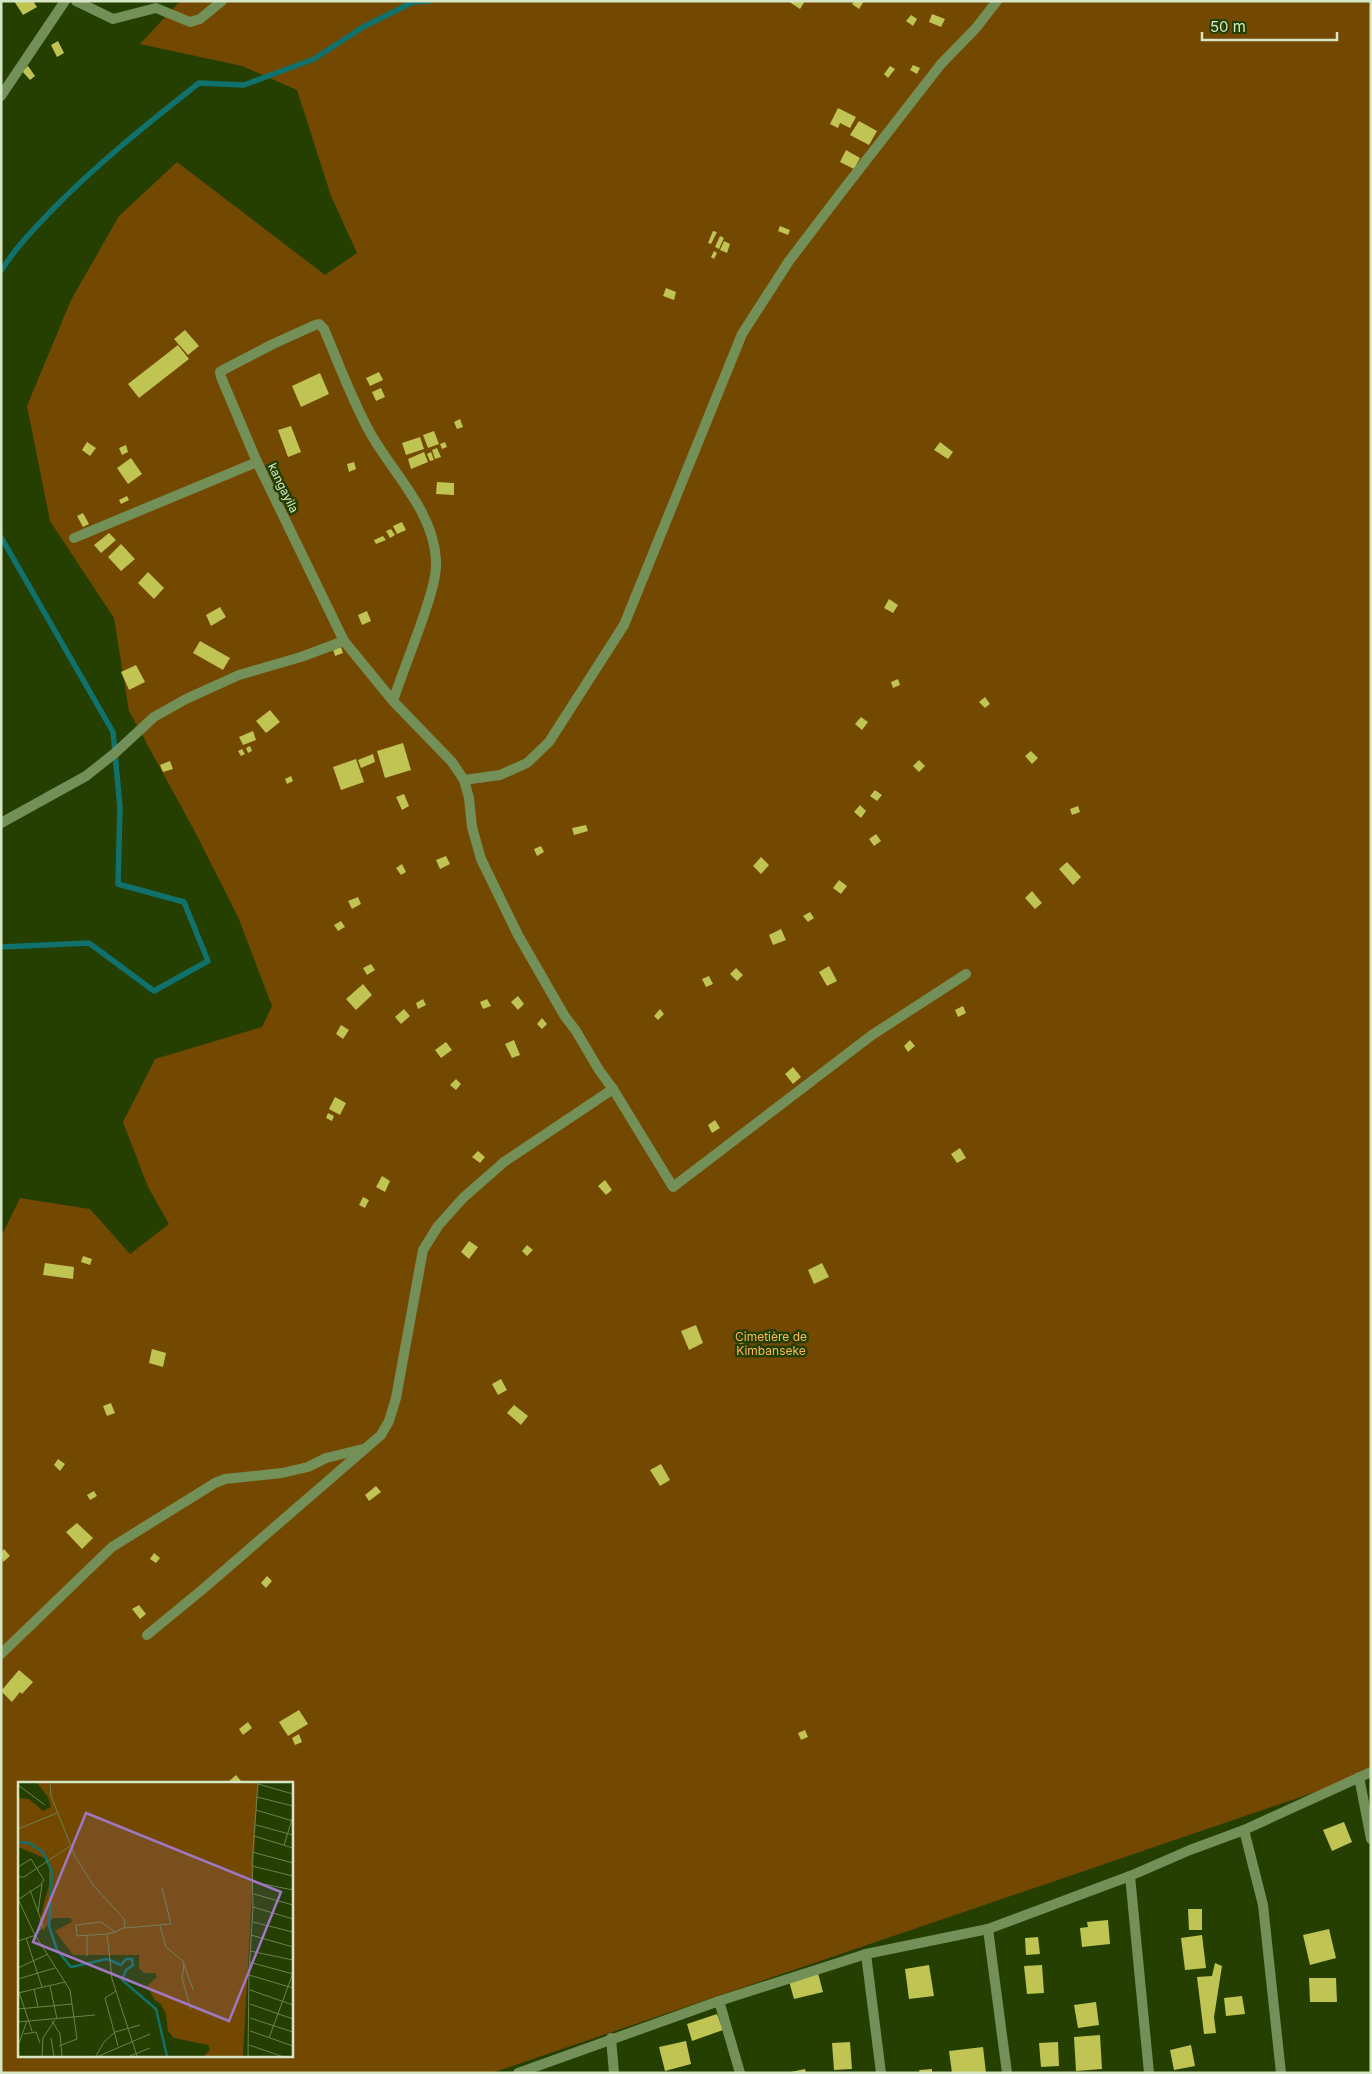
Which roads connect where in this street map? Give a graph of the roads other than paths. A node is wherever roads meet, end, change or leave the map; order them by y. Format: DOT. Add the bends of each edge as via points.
graph roads {
  1 [pos="65,1"];
  2 [pos="76,1"];
  3 [pos="222,1"];
  4 [pos="997,1"];
  5 [pos="1,96"];
  6 [pos="256,462"];
  7 [pos="74,538"];
  8 [pos="344,641"];
  9 [pos="393,701"];
  10 [pos="464,780"];
  11 [pos="1,823"];
  12 [pos="966,974"];
  13 [pos="614,1089"];
  14 [pos="364,1449"];
  15 [pos="147,1635"];
  16 [pos="1,1654"];
  17 [pos="1371,1772"];
  18 [pos="1359,1778"];
  19 [pos="1244,1830"];
  20 [pos="1371,1839"];
  21 [pos="1130,1876"];
  22 [pos="988,1929"];
  23 [pos="866,1954"];
  24 [pos="719,2001"];
  25 [pos="611,2038"];
  26 [pos="518,2073"];
  27 [pos="614,2073"];
  28 [pos="740,2073"];
  29 [pos="881,2073"];
  30 [pos="1007,2073"];
  31 [pos="1148,2073"];
  32 [pos="1282,2073"];
  1 -- 5 [label="street"];
  2 -- 3 [label="street" via="113,19 156,8 194,22"];
  4 -- 10 [label="street" via="941,64 789,260 742,334 624,625 549,742 527,763 500,775"];
  6 -- 7 [label="street"];
  6 -- 8 [label="street, kangayila"];
  6 -- 9 [label="street, kangayila" via="220,372 319,324 368,429 400,477 432,539 436,561 432,591"];
  8 -- 9 [label="street, kangayila"];
  8 -- 11 [label="street" via="239,675 186,699 154,717 86,776"];
  9 -- 10 [label="street, kangayila" via="452,762"];
  10 -- 13 [label="street" via="481,858 518,935 559,1007"];
  12 -- 13 [label="street" via="872,1036 673,1187"];
  13 -- 14 [label="street" via="504,1162 463,1198 438,1226 423,1250 390,1421 381,1435"];
  14 -- 15 [label="street"];
  14 -- 16 [label="street" via="282,1473 215,1483 112,1547"];
  17 -- 18 [label="street"];
  18 -- 19 [label="street"];
  18 -- 20 [label="street"];
  19 -- 21 [label="street"];
  19 -- 32 [label="street" via="1263,1905"];
  21 -- 22 [label="street"];
  21 -- 31 [label="street"];
  22 -- 23 [label="street"];
  22 -- 30 [label="street"];
  23 -- 24 [label="street"];
  23 -- 29 [label="street"];
  24 -- 25 [label="street"];
  24 -- 28 [label="street"];
  25 -- 26 [label="street"];
  25 -- 27 [label="street"];
}
